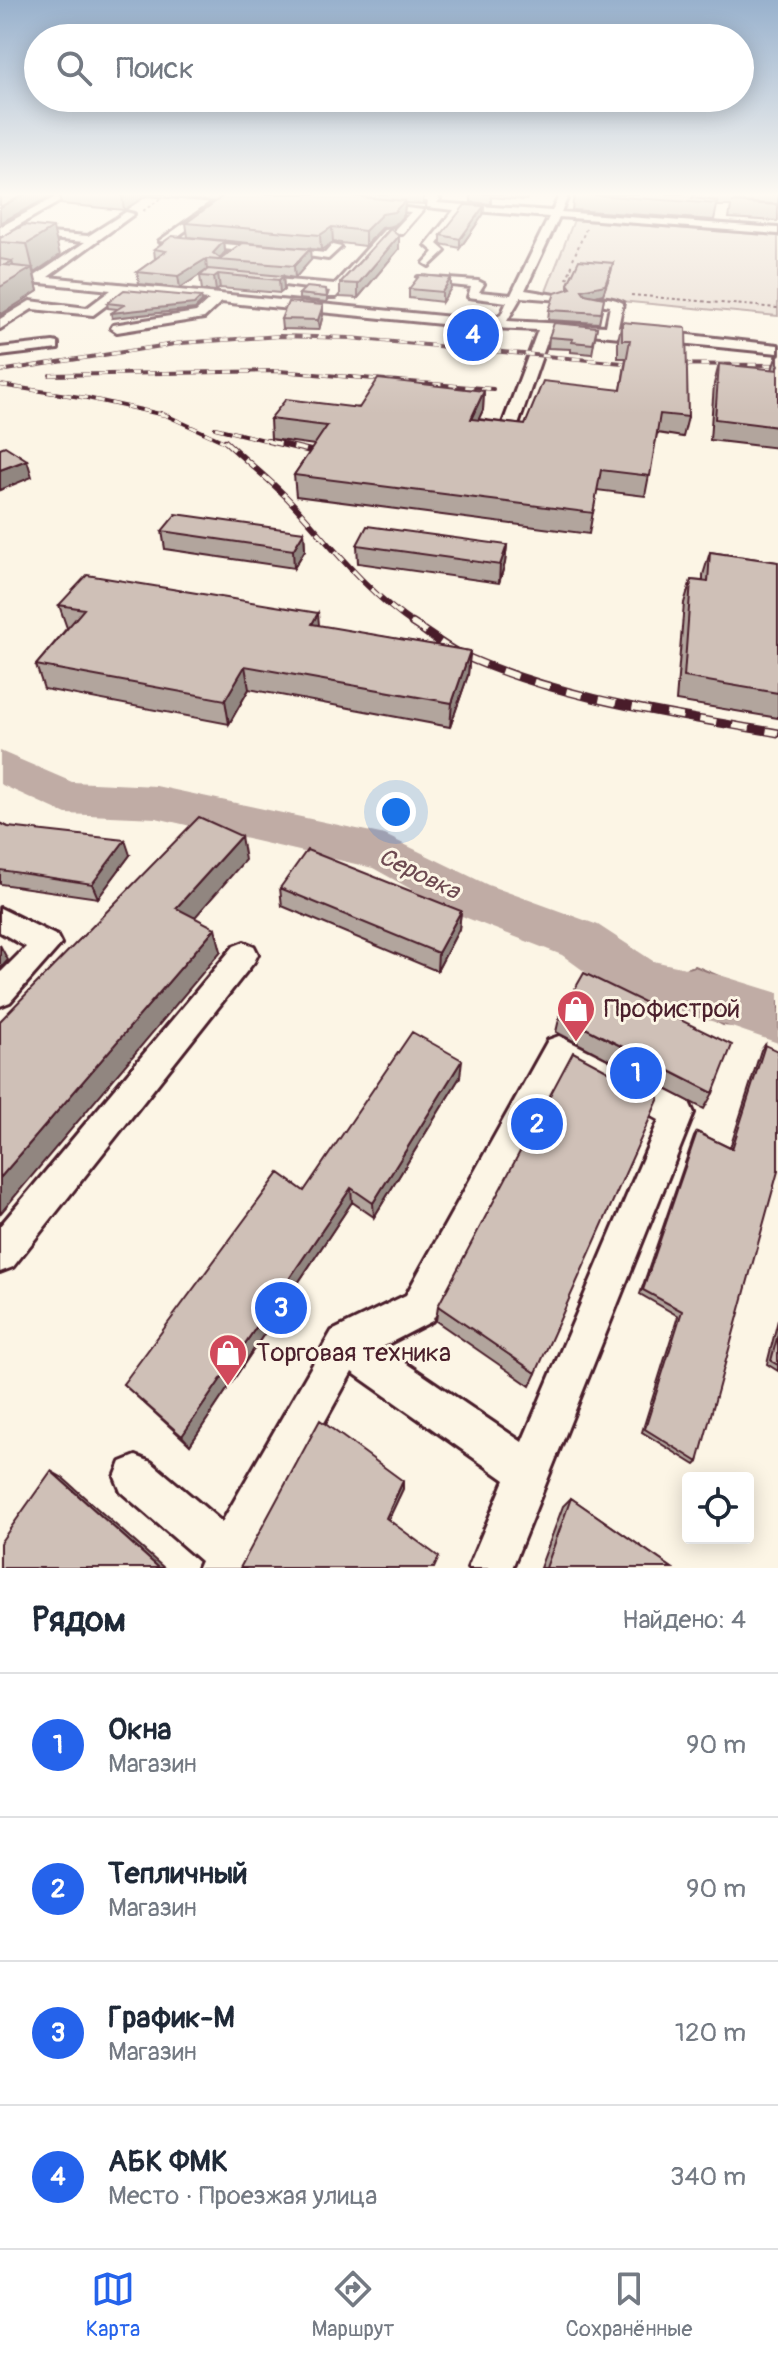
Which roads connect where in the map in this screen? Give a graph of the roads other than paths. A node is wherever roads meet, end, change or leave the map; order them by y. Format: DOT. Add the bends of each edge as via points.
graph roads {
  1 [pos="56,267"];
  2 [pos="254,267"];
  3 [pos="356,267"];
  4 [pos="529,267"];
  5 [pos="349,275"];
  6 [pos="0,276"];
  7 [pos="238,279"];
  8 [pos="422,279"];
  9 [pos="37,280"];
  10 [pos="200,281"];
  11 [pos="128,289"];
  12 [pos="184,294"];
  13 [pos="515,296"];
  14 [pos="561,297"];
  15 [pos="218,298"];
  16 [pos="590,301"];
  17 [pos="87,323"];
  18 [pos="492,323"];
  19 [pos="0,325"];
  20 [pos="117,328"];
  21 [pos="545,328"];
  22 [pos="611,330"];
  23 [pos="53,346"];
  24 [pos="778,349"];
  25 [pos="0,352"];
  26 [pos="508,431"];
  27 [pos="0,919"];
  28 [pos="244,954"];
  29 [pos="0,993"];
  30 [pos="0,1254"];
  31 [pos="346,1345"];
  32 [pos="527,1470"];
  33 [pos="136,1477"];
  34 [pos="224,1562"];
  35 [pos="490,1568"];
  1 -- 9 [label="street"];
  2 -- 5 [label="street"];
  3 -- 5 [label="street"];
  4 -- 13 [label="street"];
  5 -- 7 [label="street" via="335,291"];
  6 -- 9 [label="street"];
  8 -- 13 [label="street" via="478,284 472,295"];
  9 -- 11 [label="street"];
  10 -- 12 [label="street"];
  11 -- 12 [label="street"];
  11 -- 17 [label="street"];
  11 -- 19 [label="street" via="89,312 30,305"];
  12 -- 15 [label="street"];
  13 -- 14 [label="street"];
  13 -- 18 [label="street" via="504,319"];
  15 -- 18 [label="street" via="264,302 263,313 356,322 387,315"];
  15 -- 20 [label="street" via="200,315"];
  16 -- 22 [label="street" via="617,303"];
  18 -- 21 [label="street"];
  21 -- 22 [label="street"];
  21 -- 26 [label="street"];
  22 -- 24 [label="street" via="753,341"];
  23 -- 25 [label="street"];
  27 -- 29 [label="street" via="47,944"];
  28 -- 30 [label="street"];
  31 -- 32 [label="street"];
  31 -- 32 [label="street" via="419,1308 559,1050 678,1113"];
  31 -- 34 [label="street"];
  32 -- 35 [label="street"];
  33 -- 34 [label="street"];
}
